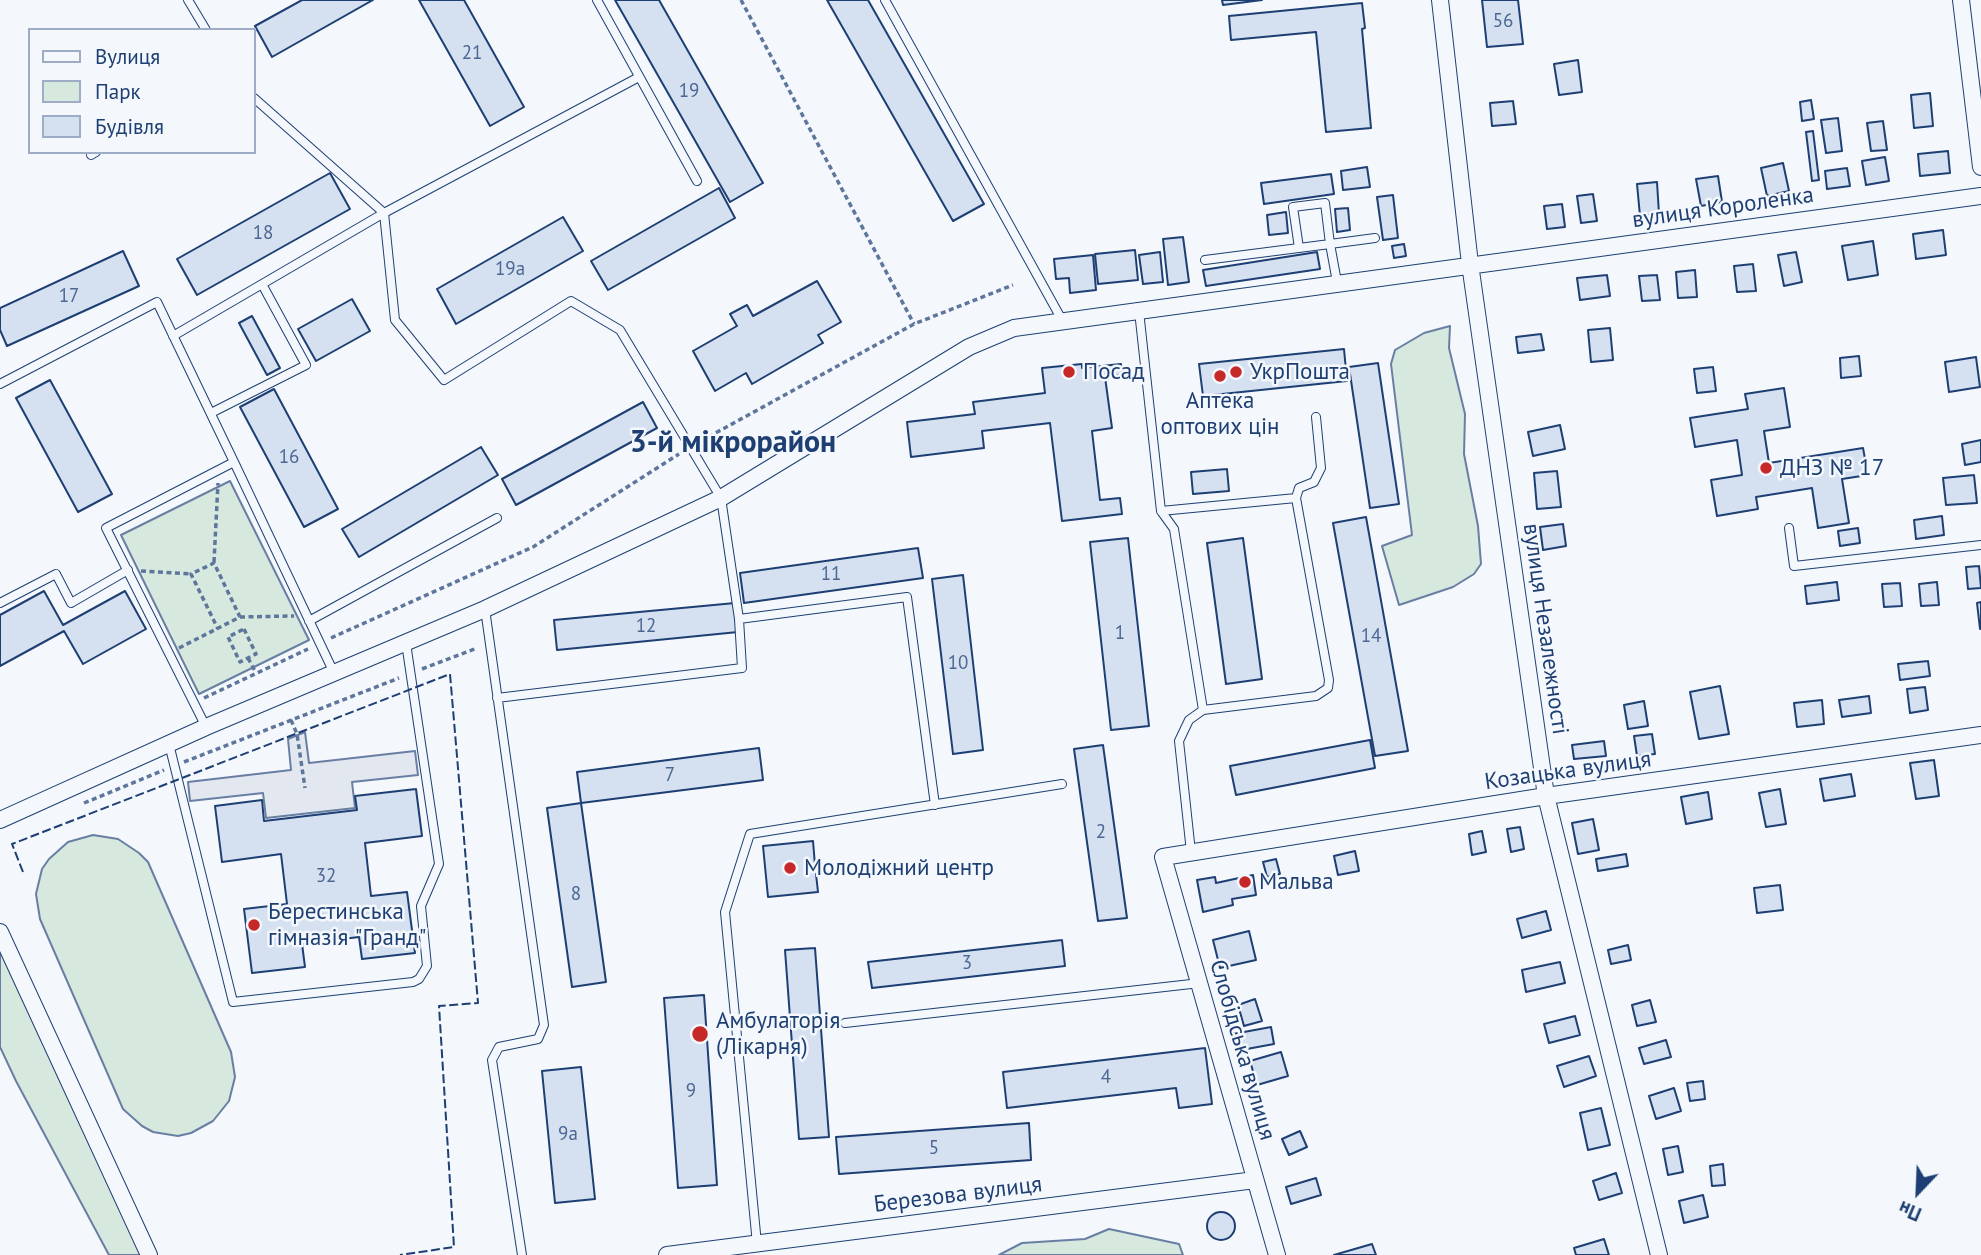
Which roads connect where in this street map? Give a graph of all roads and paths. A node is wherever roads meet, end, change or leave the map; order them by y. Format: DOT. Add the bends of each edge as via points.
graph roads {
  1 [pos="190,0"];
  2 [pos="597,0"];
  3 [pos="741,0"];
  4 [pos="885,0"];
  5 [pos="1440,0"];
  6 [pos="1961,0"];
  7 [pos="205,28"];
  8 [pos="639,78"];
  9 [pos="256,100"];
  10 [pos="1981,167"];
  11 [pos="697,181"];
  12 [pos="1981,197"];
  13 [pos="384,213"];
  14 [pos="1375,238"];
  15 [pos="1330,244"];
  16 [pos="1298,248"];
  17 [pos="1205,260"];
  18 [pos="1470,264"];
  19 [pos="1337,282"];
  20 [pos="1013,285"];
  21 [pos="263,286"];
  22 [pos="1139,312"];
  23 [pos="1062,320"];
  24 [pos="914,324"];
  25 [pos="173,336"];
  26 [pos="0,384"];
  27 [pos="211,413"];
  28 [pos="1316,417"];
  29 [pos="691,446"];
  30 [pos="234,462"];
  31 [pos="219,470"];
  32 [pos="721,498"];
  33 [pos="1296,498"];
  34 [pos="1161,512"];
  35 [pos="497,518"];
  36 [pos="1789,528"];
  37 [pos="1981,545"];
  38 [pos="214,563"];
  39 [pos="128,570"];
  40 [pos="191,574"];
  41 [pos="0,603"];
  42 [pos="485,609"];
  43 [pos="240,617"];
  44 [pos="308,619"];
  45 [pos="739,619"];
  46 [pos="229,623"];
  47 [pos="218,629"];
  48 [pos="235,634"];
  49 [pos="319,643"];
  50 [pos="406,643"];
  51 [pos="489,643"];
  52 [pos="168,653"];
  53 [pos="248,658"];
  54 [pos="415,672"];
  55 [pos="256,673"];
  56 [pos="335,675"];
  57 [pos="402,677"];
  58 [pos="497,698"];
  59 [pos="193,703"];
  60 [pos="1203,710"];
  61 [pos="291,720"];
  62 [pos="206,727"];
  63 [pos="1981,735"];
  64 [pos="169,744"];
  65 [pos="174,766"];
  66 [pos="1062,784"];
  67 [pos="306,788"];
  68 [pos="1546,796"];
  69 [pos="934,805"];
  70 [pos="75,806"];
  71 [pos="0,820"];
  72 [pos="1191,852"];
  73 [pos="1163,857"];
  74 [pos="0,932"];
  75 [pos="1200,983"];
  76 [pos="845,1023"];
  77 [pos="1255,1180"];
  78 [pos="757,1244"];
  79 [pos="149,1255"];
  80 [pos="522,1255"];
  81 [pos="667,1255"];
  82 [pos="1277,1255"];
  83 [pos="1659,1255"];
  1 -- 7 [label="lane"];
  2 -- 8 [label="lane"];
  3 -- 24 [label="path"];
  4 -- 23 [label="lane"];
  5 -- 18 [label="street, вулиця Незалежності"];
  6 -- 10 [label="street"];
  8 -- 11 [label="lane"];
  8 -- 13 [label="lane"];
  9 -- 13 [label="lane"];
  12 -- 18 [label="street, вулиця Короленка"];
  13 -- 21 [label="lane"];
  13 -- 29 [label="lane" via="395,320 444,380 571,300 620,330"];
  14 -- 15 [label="lane"];
  15 -- 16 [label="lane"];
  15 -- 16 [label="lane" via="1325,203 1293,207"];
  15 -- 19 [label="lane"];
  16 -- 17 [label="lane"];
  18 -- 19 [label="street, вулиця Короленка"];
  18 -- 68 [label="street, вулиця Незалежності"];
  19 -- 22 [label="street, вулиця Короленка"];
  20 -- 24 [label="path"];
  21 -- 25 [label="lane"];
  21 -- 27 [label="lane" via="306,365"];
  22 -- 23 [label="street, вулиця Короленка"];
  22 -- 34 [label="lane"];
  23 -- 32 [label="street, вулиця Короленка" via="1014,328 969,347"];
  24 -- 29 [label="path"];
  25 -- 26 [label="lane" via="157,302"];
  25 -- 27 [label="lane"];
  27 -- 30 [label="lane"];
  28 -- 33 [label="lane" via="1321,468 1314,482 1299,488"];
  29 -- 32 [label="lane"];
  29 -- 49 [label="path" via="533,547"];
  30 -- 31 [label="lane"];
  30 -- 44 [label="lane"];
  31 -- 38 [label="path"];
  31 -- 39 [label="lane" via="106,528"];
  32 -- 42 [label="street, вулиця Короленка"];
  32 -- 45 [label="lane"];
  33 -- 34 [label="lane"];
  33 -- 60 [label="lane" via="1328,688 1316,696"];
  34 -- 60 [label="lane" via="1174,529"];
  35 -- 44 [label="lane"];
  36 -- 37 [label="lane" via="1794,566"];
  38 -- 40 [label="path"];
  38 -- 43 [label="path"];
  39 -- 40 [label="path"];
  39 -- 41 [label="lane" via="71,603 56,575"];
  39 -- 52 [label="lane"];
  40 -- 47 [label="path"];
  42 -- 50 [label="street, вулиця Короленка"];
  42 -- 51 [label="lane"];
  43 -- 44 [label="path"];
  43 -- 46 [label="path"];
  44 -- 49 [label="lane"];
  45 -- 58 [label="lane" via="742,668"];
  45 -- 69 [label="lane" via="907,597"];
  46 -- 47 [label="path"];
  46 -- 48 [label="path"];
  47 -- 52 [label="path"];
  48 -- 53 [label="path" via="228,637 240,662"];
  48 -- 53 [label="path" via="244,629 257,654"];
  49 -- 55 [label="path"];
  49 -- 56 [label="lane"];
  50 -- 56 [label="street, вулиця Короленка"];
  50 -- 65 [label="lane" via="439,864 422,901 428,959 419,979 233,1002"];
  51 -- 54 [label="path"];
  51 -- 58 [label="lane"];
  52 -- 59 [label="lane"];
  53 -- 55 [label="path"];
  55 -- 59 [label="path"];
  56 -- 62 [label="street, вулиця Короленка"];
  57 -- 61 [label="path"];
  58 -- 80 [label="lane" via="544,1025 538,1040 499,1046 492,1060"];
  59 -- 62 [label="lane"];
  60 -- 72 [label="lane" via="1189,720 1179,741"];
  61 -- 65 [label="path"];
  61 -- 67 [label="path" via="298,734"];
  62 -- 64 [label="street, вулиця Короленка"];
  63 -- 68 [label="street, Козацька вулиця"];
  64 -- 65 [label="lane"];
  64 -- 71 [label="street, вулиця Короленка"];
  65 -- 70 [label="path"];
  66 -- 69 [label="lane"];
  68 -- 72 [label="street, Козацька вулиця"];
  68 -- 83 [label="street, вулиця Незалежності"];
  69 -- 78 [label="lane" via="750,834 725,912"];
  72 -- 73 [label="street, Козацька вулиця"];
  73 -- 75 [label="street, Слобідська вулиця"];
  74 -- 79 [label="street"];
  75 -- 76 [label="lane"];
  75 -- 77 [label="street, Слобідська вулиця"];
  77 -- 78 [label="street, Березова вулиця"];
  77 -- 82 [label="street, Слобідська вулиця"];
  78 -- 81 [label="street, Березова вулиця"];
}
